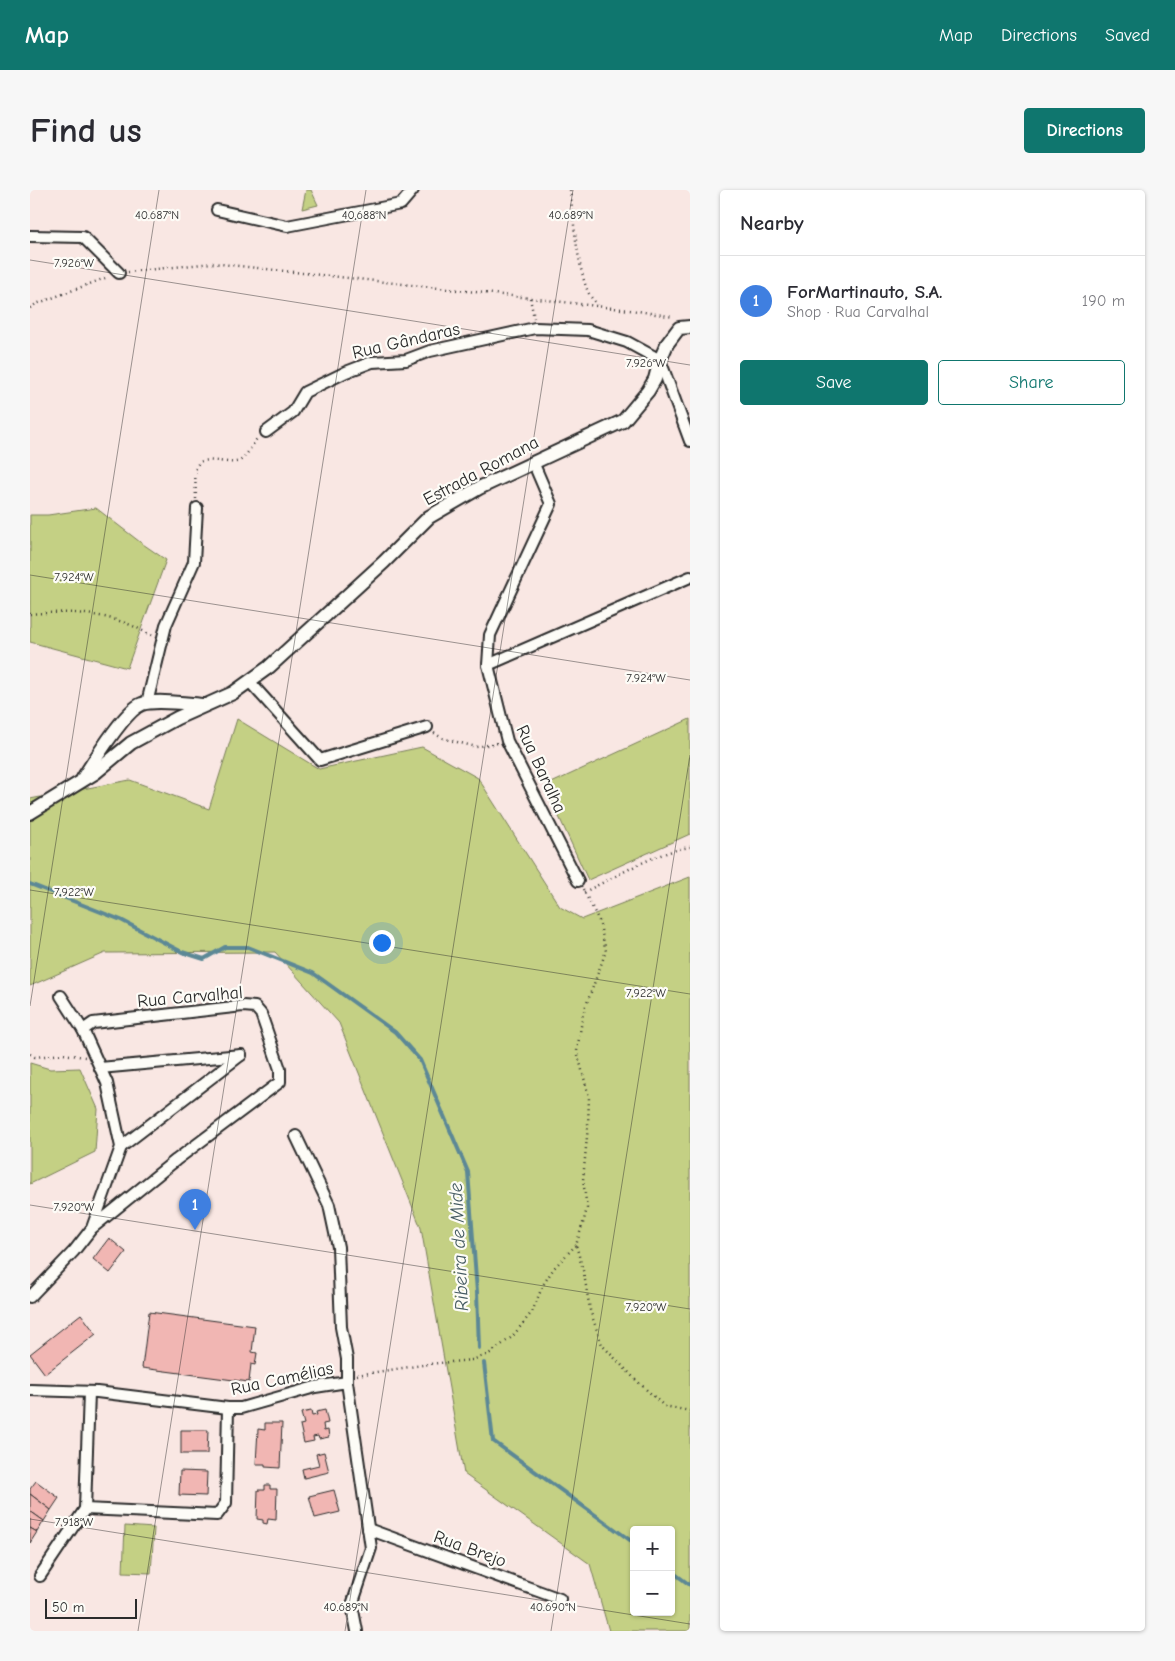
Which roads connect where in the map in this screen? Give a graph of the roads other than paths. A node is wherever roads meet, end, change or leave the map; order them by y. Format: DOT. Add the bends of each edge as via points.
graph roads {
  1 [pos="412,190"];
  2 [pos="217,210"];
  3 [pos="30,236"];
  4 [pos="120,273"];
  5 [pos="685,323"];
  6 [pos="660,360"];
  7 [pos="266,432"];
  8 [pos="690,441"];
  9 [pos="533,462"];
  10 [pos="197,508"];
  11 [pos="690,577"];
  12 [pos="488,665"];
  13 [pos="249,681"];
  14 [pos="147,704"];
  15 [pos="206,705"];
  16 [pos="427,727"];
  17 [pos="80,782"];
  18 [pos="30,813"];
  19 [pos="578,881"];
  20 [pos="61,996"];
  21 [pos="83,1030"];
  22 [pos="100,1068"];
  23 [pos="296,1136"];
  24 [pos="120,1147"];
  25 [pos="92,1228"];
  26 [pos="30,1297"];
  27 [pos="348,1379"];
  28 [pos="30,1390"];
  29 [pos="89,1392"];
  30 [pos="228,1408"];
  31 [pos="84,1509"];
  32 [pos="368,1529"];
  33 [pos="40,1576"];
  34 [pos="560,1599"];
  35 [pos="357,1631"];
  1 -- 2 [label="street" via="401,204 287,226"];
  3 -- 4 [label="street" via="83,237"];
  5 -- 6 [label="street, Estrada Romana" via="667,344"];
  6 -- 7 [label="street, Rua Gândaras" via="627,342 588,330 535,328 430,351 406,360 372,362 346,372 305,392 292,412"];
  6 -- 8 [label="street"];
  6 -- 9 [label="street, Estrada Romana" via="648,391 623,421"];
  9 -- 12 [label="street, Rua Baralha" via="551,504 490,636"];
  9 -- 13 [label="street, Estrada Romana" via="429,517 320,621"];
  10 -- 14 [label="street" via="194,562 166,626"];
  11 -- 12 [label="street"];
  12 -- 19 [label="street, Rua Baralha" via="507,741"];
  13 -- 15 [label="street, Estrada Romana" via="233,693"];
  13 -- 16 [label="street" via="320,760"];
  14 -- 15 [label="street, Estrada Romana"];
  14 -- 17 [label="street, Estrada Romana" via="142,704 123,719"];
  15 -- 17 [label="street, Estrada Romana" via="131,743"];
  17 -- 18 [label="street, Estrada Romana"];
  20 -- 21 [label="street"];
  21 -- 22 [label="street"];
  21 -- 25 [label="street, Rua Carvalhal" via="93,1023 243,1006 254,1008 260,1014 280,1070 280,1082"];
  22 -- 24 [label="street" via="107,1083"];
  22 -- 24 [label="street" via="241,1054"];
  23 -- 27 [label="street" via="329,1206 338,1247 341,1328"];
  24 -- 25 [label="street"];
  25 -- 26 [label="street"];
  27 -- 30 [label="street, Rua Camélias" via="241,1408"];
  27 -- 32 [label="street, Rua Camélias"];
  28 -- 29 [label="street, Rua Camélias"];
  29 -- 30 [label="street, Rua Camélias"];
  29 -- 31 [label="street"];
  30 -- 31 [label="street" via="226,1503 217,1514"];
  31 -- 33 [label="street"];
  32 -- 34 [label="street, Rua Brejo"];
  32 -- 35 [label="street, Rua Camélias" via="371,1548 352,1606"];
}
